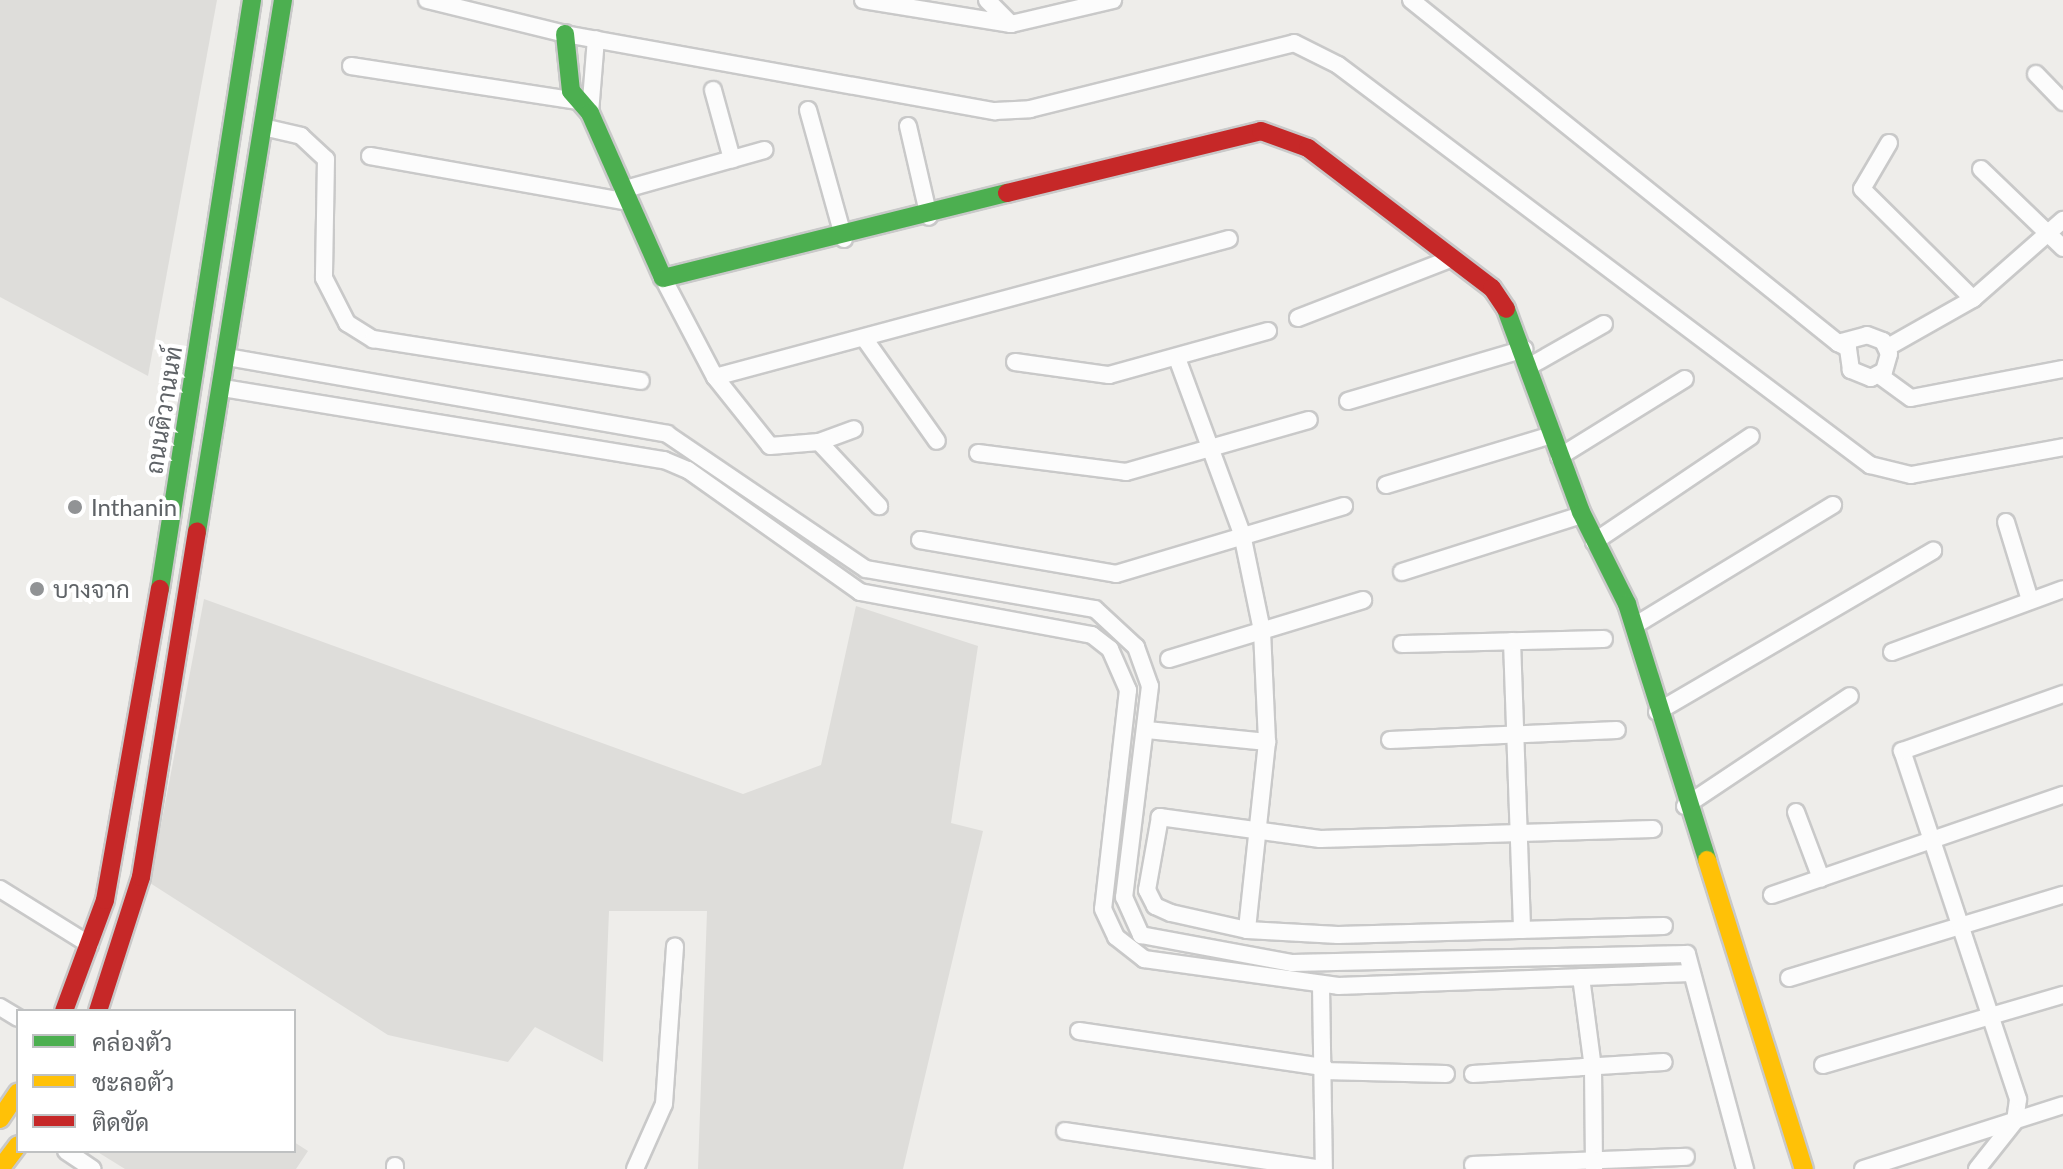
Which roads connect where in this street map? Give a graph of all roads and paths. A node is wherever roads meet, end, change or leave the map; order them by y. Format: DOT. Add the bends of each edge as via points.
graph roads {
  1 [pos="252,0"];
  2 [pos="283,0"];
  3 [pos="863,0"];
  4 [pos="987,0"];
  5 [pos="1113,0"];
  6 [pos="1411,0"];
  7 [pos="432,1"];
  8 [pos="1011,24"];
  9 [pos="565,34"];
  10 [pos="596,39"];
  11 [pos="351,66"];
  12 [pos="2036,74"];
  13 [pos="713,90"];
  14 [pos="2063,102"];
  15 [pos="587,106"];
  16 [pos="808,110"];
  17 [pos="908,126"];
  18 [pos="263,127"];
  19 [pos="1889,143"];
  20 [pos="764,150"];
  21 [pos="370,156"];
  22 [pos="732,159"];
  23 [pos="1981,169"];
  24 [pos="625,196"];
  25 [pos="929,217"];
  26 [pos="2063,220"];
  27 [pos="2049,234"];
  28 [pos="844,239"];
  29 [pos="1229,239"];
  30 [pos="2063,248"];
  31 [pos="1453,258"];
  32 [pos="663,278"];
  33 [pos="1973,299"];
  34 [pos="1298,318"];
  35 [pos="1604,324"];
  36 [pos="1268,331"];
  37 [pos="864,338"];
  38 [pos="1838,343"];
  39 [pos="1888,347"];
  40 [pos="227,357"];
  41 [pos="1177,358"];
  42 [pos="1527,358"];
  43 [pos="1015,362"];
  44 [pos="2063,369"];
  45 [pos="1879,375"];
  46 [pos="715,377"];
  47 [pos="1685,379"];
  48 [pos="641,381"];
  49 [pos="223,388"];
  50 [pos="1348,401"];
  51 [pos="1309,420"];
  52 [pos="854,429"];
  53 [pos="1552,435"];
  54 [pos="1751,436"];
  55 [pos="937,441"];
  56 [pos="819,442"];
  57 [pos="2063,447"];
  58 [pos="1210,448"];
  59 [pos="978,453"];
  60 [pos="1559,457"];
  61 [pos="1386,485"];
  62 [pos="1833,505"];
  63 [pos="879,506"];
  64 [pos="1344,506"];
  65 [pos="1582,515"];
  66 [pos="2006,522"];
  67 [pos="1242,534"];
  68 [pos="920,540"];
  69 [pos="1594,542"];
  70 [pos="1933,551"];
  71 [pos="1402,572"];
  72 [pos="2063,589"];
  73 [pos="1363,600"];
  74 [pos="2030,600"];
  75 [pos="1634,626"];
  76 [pos="1262,631"];
  77 [pos="1604,639"];
  78 [pos="1512,641"];
  79 [pos="1402,644"];
  80 [pos="1892,652"];
  81 [pos="1169,659"];
  82 [pos="2063,694"];
  83 [pos="1850,696"];
  84 [pos="1657,712"];
  85 [pos="1147,730"];
  86 [pos="1617,730"];
  87 [pos="1516,736"];
  88 [pos="1390,740"];
  89 [pos="1267,742"];
  90 [pos="2063,795"];
  91 [pos="1685,806"];
  92 [pos="1796,812"];
  93 [pos="1653,829"];
  94 [pos="1259,832"];
  95 [pos="1519,834"];
  96 [pos="1935,838"];
  97 [pos="1821,878"];
  98 [pos="0,889"];
  99 [pos="1772,895"];
  100 [pos="2063,895"];
  101 [pos="1664,926"];
  102 [pos="1967,928"];
  103 [pos="1247,930"];
  104 [pos="1522,930"];
  105 [pos="90,945"];
  106 [pos="675,946"];
  107 [pos="1691,973"];
  108 [pos="1581,977"];
  109 [pos="1789,978"];
  110 [pos="1321,985"];
  111 [pos="2063,995"];
  112 [pos="65,1009"];
  113 [pos="99,1009"];
  114 [pos="1996,1018"];
  115 [pos="1079,1031"];
  116 [pos="1664,1062"];
  117 [pos="1823,1065"];
  118 [pos="1593,1068"];
  119 [pos="1324,1069"];
  120 [pos="1446,1074"];
  121 [pos="1473,1074"];
  122 [pos="16,1095"];
  123 [pos="2063,1105"];
  124 [pos="0,1119"];
  125 [pos="2015,1121"];
  126 [pos="1065,1131"];
  127 [pos="16,1148"];
  128 [pos="69,1153"];
  129 [pos="1686,1157"];
  130 [pos="1473,1165"];
  131 [pos="1594,1167"];
  132 [pos="0,1169"];
  133 [pos="93,1169"];
  134 [pos="635,1169"];
  135 [pos="1323,1169"];
  136 [pos="1745,1169"];
  137 [pos="1804,1169"];
  138 [pos="1863,1169"];
  139 [pos="1977,1169"];
  1 -- 105 [label="main road, ถนนติวานนท์" via="127,796"];
  2 -- 18 [label="main road"];
  3 -- 8 [label="street"];
  4 -- 8 [label="street"];
  5 -- 8 [label="street"];
  6 -- 38 [label="street"];
  7 -- 9 [label="street"];
  9 -- 10 [label="street"];
  9 -- 15 [label="main road"];
  10 -- 15 [label="street"];
  10 -- 57 [label="street" via="1011,112 1294,43 1338,65 1870,465 1911,475"];
  11 -- 15 [label="street"];
  12 -- 14 [label="street"];
  13 -- 22 [label="street"];
  15 -- 24 [label="main road"];
  16 -- 28 [label="street"];
  17 -- 25 [label="street"];
  18 -- 40 [label="main road"];
  18 -- 48 [label="street" via="301,136 326,159 324,278 347,323 373,339"];
  19 -- 33 [label="street" via="1862,189"];
  20 -- 22 [label="street"];
  21 -- 24 [label="street"];
  22 -- 24 [label="street"];
  23 -- 27 [label="street"];
  24 -- 32 [label="main road"];
  25 -- 28 [label="main road"];
  25 -- 31 [label="main road" via="1270,132 1308,148"];
  26 -- 27 [label="street"];
  27 -- 30 [label="street"];
  27 -- 33 [label="street"];
  28 -- 32 [label="main road"];
  29 -- 37 [label="street"];
  31 -- 34 [label="street"];
  31 -- 42 [label="main road" via="1502,297"];
  32 -- 46 [label="street"];
  33 -- 39 [label="street"];
  35 -- 42 [label="street"];
  36 -- 41 [label="street"];
  37 -- 46 [label="street"];
  37 -- 55 [label="street"];
  38 -- 39 [label="street" via="1867,335"];
  38 -- 45 [label="street" via="1848,348 1857,375"];
  39 -- 45 [label="street"];
  40 -- 49 [label="main road"];
  40 -- 85 [label="street" via="685,441 866,569 1077,603 1111,619 1143,661"];
  41 -- 43 [label="street" via="1098,375"];
  41 -- 58 [label="street"];
  42 -- 50 [label="street"];
  42 -- 53 [label="main road"];
  44 -- 45 [label="street" via="1911,398"];
  46 -- 56 [label="street" via="770,446"];
  47 -- 60 [label="street"];
  49 -- 110 [label="street" via="664,460 688,470 860,592 1092,635 1110,649 1128,690 1102,889 1108,926 1144,959"];
  49 -- 113 [label="main road" via="141,877"];
  51 -- 58 [label="street"];
  52 -- 56 [label="street"];
  53 -- 60 [label="main road"];
  53 -- 61 [label="street"];
  54 -- 69 [label="street"];
  56 -- 63 [label="street"];
  58 -- 59 [label="street" via="1102,474"];
  58 -- 67 [label="street"];
  60 -- 65 [label="main road"];
  62 -- 75 [label="street"];
  64 -- 67 [label="street"];
  65 -- 69 [label="main road"];
  65 -- 71 [label="street"];
  66 -- 74 [label="street"];
  67 -- 68 [label="street" via="1116,574"];
  67 -- 76 [label="street"];
  69 -- 75 [label="main road"];
  70 -- 84 [label="street"];
  72 -- 74 [label="street"];
  73 -- 76 [label="street"];
  74 -- 80 [label="street"];
  75 -- 84 [label="main road"];
  76 -- 81 [label="street"];
  76 -- 89 [label="street"];
  77 -- 78 [label="street"];
  78 -- 79 [label="street"];
  78 -- 87 [label="street"];
  82 -- 96 [label="street" via="1902,751"];
  83 -- 91 [label="street"];
  84 -- 91 [label="main road"];
  85 -- 89 [label="street"];
  85 -- 107 [label="street" via="1124,897 1141,935 1292,963 1687,954"];
  86 -- 87 [label="street"];
  87 -- 88 [label="street"];
  87 -- 95 [label="street"];
  89 -- 94 [label="street"];
  90 -- 96 [label="street"];
  91 -- 137 [label="main road"];
  92 -- 97 [label="street"];
  93 -- 95 [label="street"];
  94 -- 95 [label="street" via="1320,839"];
  94 -- 103 [label="street"];
  94 -- 103 [label="street" via="1160,817 1147,890 1155,906 1171,913"];
  95 -- 104 [label="street"];
  96 -- 97 [label="street"];
  96 -- 102 [label="street"];
  97 -- 99 [label="street"];
  98 -- 105 [label="street"];
  100 -- 102 [label="street"];
  101 -- 104 [label="street"];
  102 -- 109 [label="street"];
  102 -- 114 [label="street"];
  103 -- 104 [label="street"];
  105 -- 112 [label="main road, ถนนติวานนท์"];
  106 -- 134 [label="street" via="664,1104"];
  107 -- 108 [label="street"];
  107 -- 136 [label="street"];
  108 -- 110 [label="street"];
  108 -- 118 [label="street"];
  110 -- 119 [label="street"];
  111 -- 114 [label="street"];
  114 -- 117 [label="street"];
  114 -- 125 [label="street" via="2018,1099"];
  115 -- 119 [label="street"];
  116 -- 118 [label="street"];
  118 -- 121 [label="street"];
  118 -- 131 [label="street"];
  119 -- 120 [label="street"];
  119 -- 135 [label="street"];
  122 -- 124 [label="main road"];
  123 -- 125 [label="street"];
  125 -- 138 [label="street"];
  125 -- 139 [label="street"];
  126 -- 135 [label="street"];
  127 -- 132 [label="main road"];
  128 -- 133 [label="street"];
  129 -- 131 [label="street"];
  130 -- 131 [label="street"];
}
